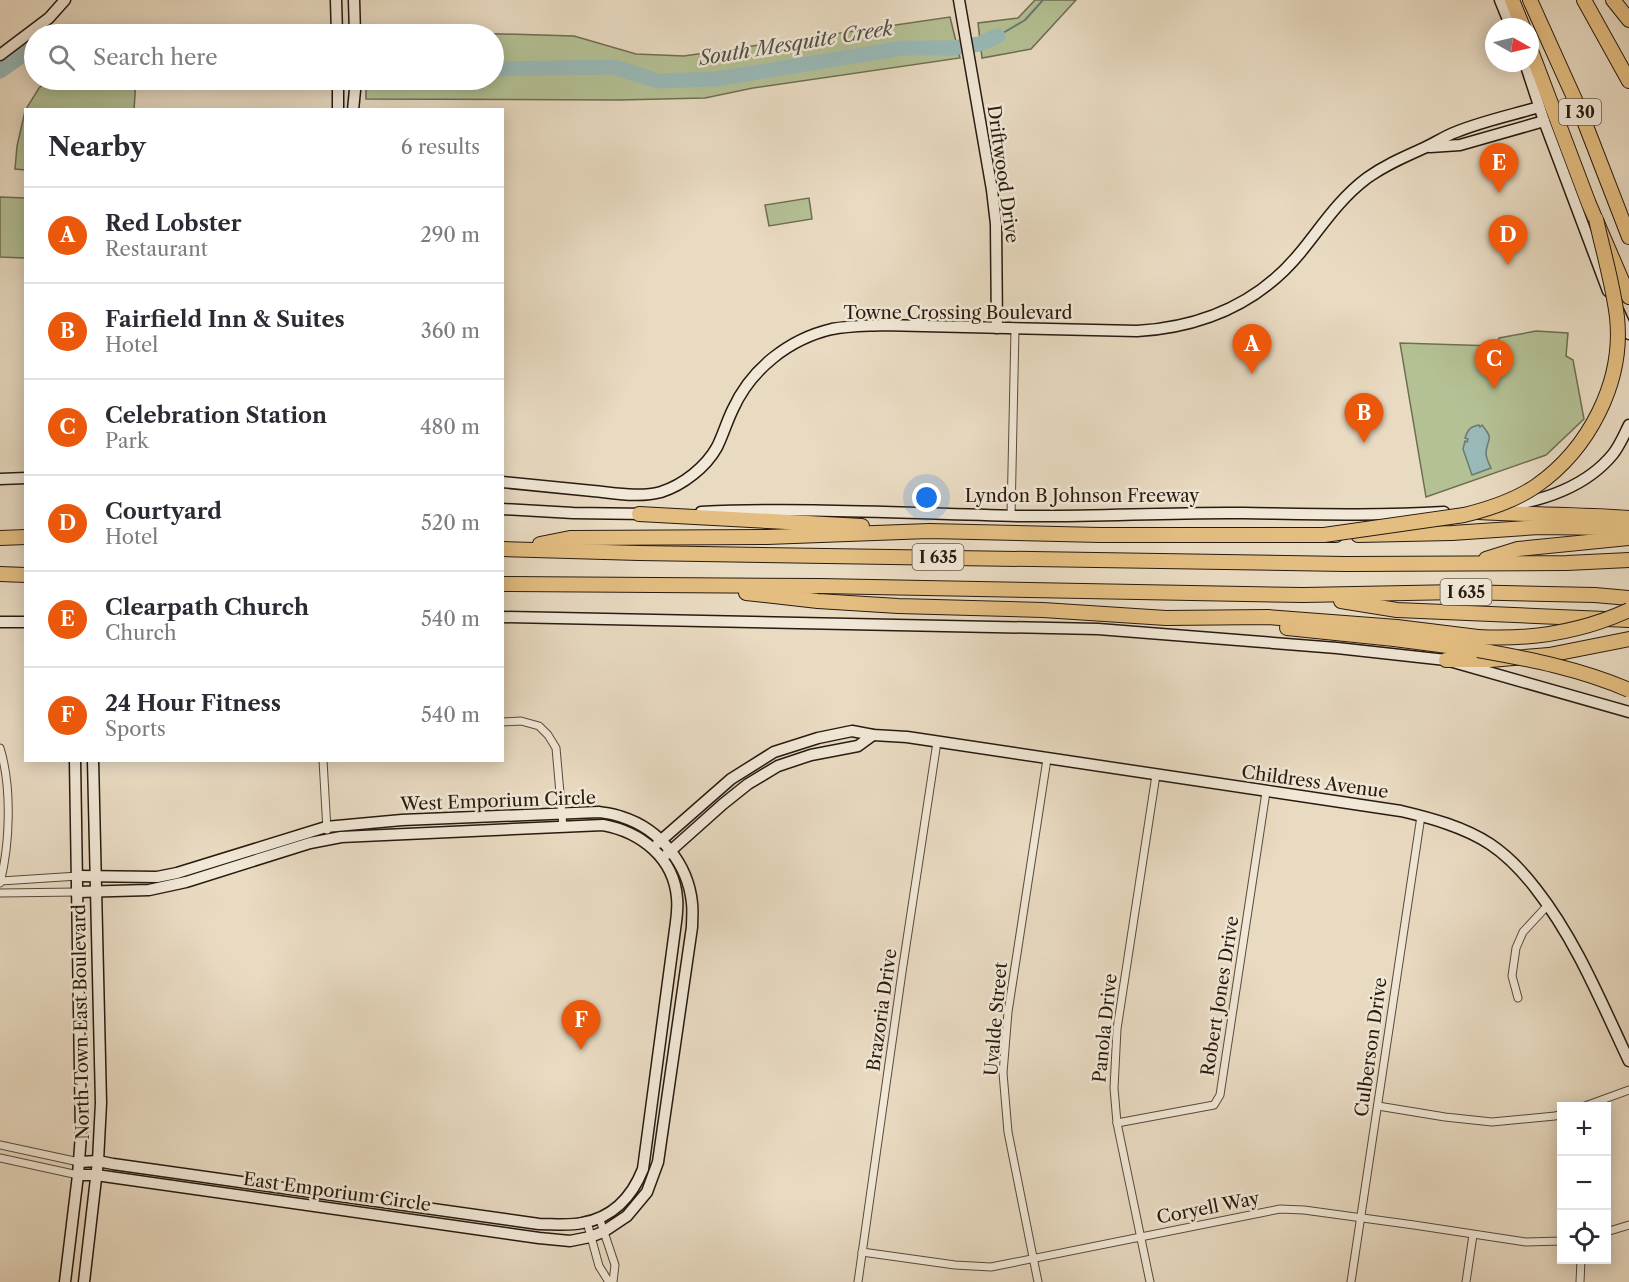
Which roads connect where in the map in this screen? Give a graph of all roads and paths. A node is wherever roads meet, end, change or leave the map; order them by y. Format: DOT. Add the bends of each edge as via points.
graph roads {
  1 [pos="64,0"];
  2 [pos="336,0"];
  3 [pos="354,0"];
  4 [pos="959,0"];
  5 [pos="1500,0"];
  6 [pos="1512,0"];
  7 [pos="1530,0"];
  8 [pos="1584,0"];
  9 [pos="1613,0"];
  10 [pos="1507,18"];
  11 [pos="1519,18"];
  12 [pos="1629,20"];
  13 [pos="41,24"];
  14 [pos="337,24"];
  15 [pos="355,24"];
  16 [pos="24,37"];
  17 [pos="0,55"];
  18 [pos="1529,72"];
  19 [pos="1536,72"];
  20 [pos="1629,81"];
  21 [pos="338,90"];
  22 [pos="355,90"];
  23 [pos="1544,102"];
  24 [pos="338,108"];
  25 [pos="353,108"];
  26 [pos="1544,121"];
  27 [pos="1424,148"];
  28 [pos="1596,219"];
  29 [pos="1629,237"];
  30 [pos="1629,297"];
  31 [pos="997,328"];
  32 [pos="1016,329"];
  33 [pos="1629,334"];
  34 [pos="1629,425"];
  35 [pos="24,478"];
  36 [pos="0,479"];
  37 [pos="504,482"];
  38 [pos="504,510"];
  39 [pos="1459,511"];
  40 [pos="639,514"];
  41 [pos="1011,516"];
  42 [pos="1629,518"];
  43 [pos="1629,530"];
  44 [pos="906,531"];
  45 [pos="1324,535"];
  46 [pos="24,537"];
  47 [pos="0,538"];
  48 [pos="1629,538"];
  49 [pos="508,549"];
  50 [pos="1629,560"];
  51 [pos="1472,564"];
  52 [pos="0,574"];
  53 [pos="24,575"];
  54 [pos="504,584"];
  55 [pos="708,586"];
  56 [pos="1303,595"];
  57 [pos="1629,598"];
  58 [pos="1629,610"];
  59 [pos="504,617"];
  60 [pos="23,620"];
  61 [pos="1629,620"];
  62 [pos="0,622"];
  63 [pos="1629,639"];
  64 [pos="1478,643"];
  65 [pos="1446,660"];
  66 [pos="1629,690"];
  67 [pos="1629,712"];
  68 [pos="504,722"];
  69 [pos="873,735"];
  70 [pos="937,742"];
  71 [pos="0,748"];
  72 [pos="1047,759"];
  73 [pos="75,762"];
  74 [pos="93,762"];
  75 [pos="323,762"];
  76 [pos="739,773"];
  77 [pos="1156,775"];
  78 [pos="746,786"];
  79 [pos="1266,792"];
  80 [pos="561,813"];
  81 [pos="1421,816"];
  82 [pos="444,819"];
  83 [pos="326,827"];
  84 [pos="563,827"];
  85 [pos="445,832"];
  86 [pos="327,840"];
  87 [pos="661,840"];
  88 [pos="652,848"];
  89 [pos="671,851"];
  90 [pos="228,857"];
  91 [pos="662,859"];
  92 [pos="232,868"];
  93 [pos="78,876"];
  94 [pos="96,876"];
  95 [pos="0,882"];
  96 [pos="78,892"];
  97 [pos="96,892"];
  98 [pos="0,893"];
  99 [pos="1548,905"];
  100 [pos="1518,998"];
  101 [pos="665,1008"];
  102 [pos="680,1011"];
  103 [pos="1629,1061"];
  104 [pos="1629,1090"];
  105 [pos="1598,1102"];
  106 [pos="1378,1106"];
  107 [pos="652,1108"];
  108 [pos="666,1110"];
  109 [pos="1557,1115"];
  110 [pos="1117,1124"];
  111 [pos="0,1145"];
  112 [pos="0,1158"];
  113 [pos="98,1161"];
  114 [pos="79,1162"];
  115 [pos="78,1175"];
  116 [pos="96,1175"];
  117 [pos="259,1183"];
  118 [pos="257,1198"];
  119 [pos="359,1198"];
  120 [pos="357,1212"];
  121 [pos="484,1216"];
  122 [pos="599,1218"];
  123 [pos="1361,1218"];
  124 [pos="587,1222"];
  125 [pos="1629,1225"];
  126 [pos="482,1230"];
  127 [pos="1611,1230"];
  128 [pos="603,1232"];
  129 [pos="1473,1235"];
  130 [pos="590,1237"];
  131 [pos="1142,1237"];
  132 [pos="1557,1240"];
  133 [pos="862,1252"];
  134 [pos="1033,1258"];
  135 [pos="1581,1264"];
  136 [pos="65,1282"];
  137 [pos="84,1282"];
  138 [pos="611,1282"];
  139 [pos="858,1282"];
  140 [pos="1038,1282"];
  141 [pos="1150,1282"];
  142 [pos="1351,1282"];
  143 [pos="1466,1282"];
  144 [pos="1580,1282"];
  1 -- 13 [label="street"];
  2 -- 14 [label="street"];
  3 -- 15 [label="street"];
  4 -- 31 [label="street, Driftwood Drive" via="996,224"];
  5 -- 10 [label="street"];
  6 -- 11 [label="highway"];
  7 -- 29 [label="highway, I 30" via="1581,113"];
  8 -- 20 [label="highway"];
  9 -- 12 [label="highway"];
  16 -- 17 [label="street"];
  18 -- 23 [label="street"];
  19 -- 23 [label="highway"];
  21 -- 24 [label="street"];
  22 -- 25 [label="street"];
  23 -- 26 [label="street"];
  23 -- 27 [label="street, Towne Crossing Boulevard" via="1456,132"];
  23 -- 28 [label="highway"];
  26 -- 27 [label="street, Towne Crossing Boulevard" via="1460,145"];
  26 -- 33 [label="street" via="1607,289"];
  27 -- 32 [label="street, Towne Crossing Boulevard" via="1392,162 1357,186 1284,270 1251,297 1218,315 1156,330"];
  28 -- 30 [label="highway, bridge"];
  28 -- 45 [label="highway, bridge" via="1617,318 1617,348 1605,398 1580,444 1536,486 1487,509"];
  31 -- 32 [label="street, Towne Crossing Boulevard"];
  31 -- 37 [label="street, Towne Crossing Boulevard" via="856,326 828,330 797,342 776,355 747,385 708,460 687,479 662,491 638,495"];
  32 -- 41 [label="street"];
  34 -- 39 [label="street, Lyndon B Johnson Freeway" via="1608,459 1563,490 1531,502"];
  35 -- 36 [label="street"];
  38 -- 40 [label="street, Lyndon B Johnson Freeway"];
  39 -- 41 [label="street, Lyndon B Johnson Freeway"];
  39 -- 42 [label="highway"];
  40 -- 41 [label="street, Lyndon B Johnson Freeway" via="788,510"];
  40 -- 44 [label="highway"];
  43 -- 45 [label="highway, bridge" via="1539,527"];
  44 -- 45 [label="highway" via="1100,536"];
  44 -- 49 [label="highway" via="767,537 570,538"];
  46 -- 47 [label="highway"];
  48 -- 51 [label="highway" via="1518,549"];
  49 -- 51 [label="highway, I 635"];
  50 -- 51 [label="highway, I 635"];
  52 -- 53 [label="highway"];
  54 -- 55 [label="highway, I 635"];
  55 -- 56 [label="highway, I 635"];
  55 -- 64 [label="highway" via="818,601 886,605 1166,618 1288,618 1397,627"];
  56 -- 57 [label="highway, I 635" via="1459,592"];
  56 -- 61 [label="highway" via="1397,610"];
  58 -- 64 [label="highway, bridge" via="1563,632"];
  59 -- 65 [label="street" via="1098,629"];
  60 -- 62 [label="street"];
  63 -- 65 [label="highway" via="1550,655"];
  64 -- 66 [label="highway, bridge"];
  65 -- 67 [label="street"];
  68 -- 80 [label="street" via="539,726 548,735 556,748"];
  69 -- 70 [label="street, Childress Avenue"];
  69 -- 76 [label="street, Childress Avenue" via="852,731 818,738 774,752"];
  69 -- 78 [label="street" via="858,746 778,766"];
  70 -- 72 [label="street, Childress Avenue"];
  70 -- 133 [label="street, Brazoria Drive"];
  71 -- 95 [label="street" via="8,784"];
  72 -- 77 [label="street, Childress Avenue"];
  72 -- 134 [label="street, Uvalde Street" via="1008,1012 1003,1073 1008,1132"];
  73 -- 93 [label="street, North Town East Boulevard"];
  74 -- 94 [label="street, North Town East Boulevard"];
  75 -- 83 [label="street"];
  76 -- 78 [label="street"];
  76 -- 87 [label="street, Childress Avenue"];
  77 -- 79 [label="street, Childress Avenue"];
  77 -- 110 [label="street, Panola Drive" via="1117,1029 1113,1088"];
  78 -- 89 [label="street"];
  79 -- 81 [label="street, Childress Avenue"];
  79 -- 110 [label="street, Robert Jones Drive" via="1220,1095 1214,1105"];
  80 -- 82 [label="street, West Emporium Circle"];
  80 -- 84 [label="street"];
  80 -- 87 [label="street, West Emporium Circle" via="622,816"];
  81 -- 99 [label="street, Childress Avenue" via="1490,844 1525,875"];
  81 -- 106 [label="street, Culberson Drive"];
  82 -- 83 [label="street, West Emporium Circle"];
  82 -- 85 [label="street"];
  83 -- 86 [label="street"];
  83 -- 90 [label="street, West Emporium Circle"];
  84 -- 85 [label="street, West Emporium Circle"];
  84 -- 88 [label="street, West Emporium Circle" via="618,828"];
  85 -- 86 [label="street, West Emporium Circle"];
  86 -- 92 [label="street, West Emporium Circle"];
  87 -- 88 [label="street, Childress Avenue"];
  87 -- 89 [label="street, West Emporium Circle"];
  88 -- 91 [label="street, West Emporium Circle"];
  89 -- 91 [label="street"];
  89 -- 102 [label="street, West Emporium Circle" via="687,880 692,903"];
  90 -- 92 [label="street"];
  90 -- 94 [label="street, West Emporium Circle" via="157,877"];
  91 -- 101 [label="street, West Emporium Circle" via="677,899"];
  92 -- 97 [label="street, West Emporium Circle" via="165,888"];
  93 -- 94 [label="street, West Emporium Circle"];
  93 -- 95 [label="street"];
  93 -- 96 [label="street, North Town East Boulevard"];
  94 -- 97 [label="street, North Town East Boulevard"];
  96 -- 97 [label="street, West Emporium Circle"];
  96 -- 98 [label="street"];
  96 -- 114 [label="street, North Town East Boulevard"];
  97 -- 113 [label="street, North Town East Boulevard" via="101,1103"];
  99 -- 100 [label="street" via="1523,932 1516,948 1512,976"];
  99 -- 103 [label="street, Childress Avenue" via="1591,980"];
  101 -- 102 [label="street"];
  101 -- 107 [label="street, West Emporium Circle"];
  102 -- 108 [label="street, West Emporium Circle"];
  104 -- 105 [label="street"];
  106 -- 109 [label="street" via="1492,1122"];
  106 -- 123 [label="street, Culberson Drive"];
  107 -- 108 [label="street"];
  107 -- 122 [label="street, West Emporium Circle" via="639,1181 623,1203"];
  108 -- 128 [label="street, West Emporium Circle" via="658,1162 647,1192 627,1216"];
  110 -- 131 [label="street, Panola Drive"];
  111 -- 114 [label="street"];
  112 -- 115 [label="street"];
  113 -- 114 [label="street, East Emporium Circle"];
  113 -- 116 [label="street, North Town East Boulevard"];
  113 -- 117 [label="street, East Emporium Circle"];
  114 -- 115 [label="street, North Town East Boulevard"];
  115 -- 116 [label="street, East Emporium Circle"];
  115 -- 136 [label="street, North Town East Boulevard"];
  116 -- 118 [label="street, East Emporium Circle"];
  116 -- 137 [label="street, North Town East Boulevard"];
  117 -- 118 [label="street"];
  117 -- 119 [label="street, East Emporium Circle"];
  118 -- 120 [label="street, East Emporium Circle"];
  119 -- 120 [label="street"];
  119 -- 121 [label="street, East Emporium Circle"];
  120 -- 126 [label="street, East Emporium Circle"];
  121 -- 124 [label="street, East Emporium Circle" via="539,1224"];
  121 -- 126 [label="street"];
  122 -- 124 [label="street, West Emporium Circle"];
  122 -- 128 [label="street"];
  123 -- 129 [label="street, Coryell Way"];
  123 -- 131 [label="street, Coryell Way" via="1280,1209"];
  123 -- 142 [label="street, Culberson Drive"];
  124 -- 130 [label="street"];
  125 -- 127 [label="street"];
  126 -- 130 [label="street, East Emporium Circle" via="539,1238"];
  128 -- 130 [label="street, West Emporium Circle"];
  128 -- 138 [label="street" via="615,1265"];
  129 -- 132 [label="street, Coryell Way" via="1526,1242"];
  129 -- 143 [label="street"];
  130 -- 138 [label="street" via="599,1266"];
  131 -- 134 [label="street, Coryell Way"];
  131 -- 141 [label="street, Panola Drive"];
  133 -- 134 [label="street, Coryell Way" via="992,1267"];
  133 -- 139 [label="street, Brazoria Drive"];
  134 -- 140 [label="street, Uvalde Street"];
  135 -- 144 [label="street"];
}
